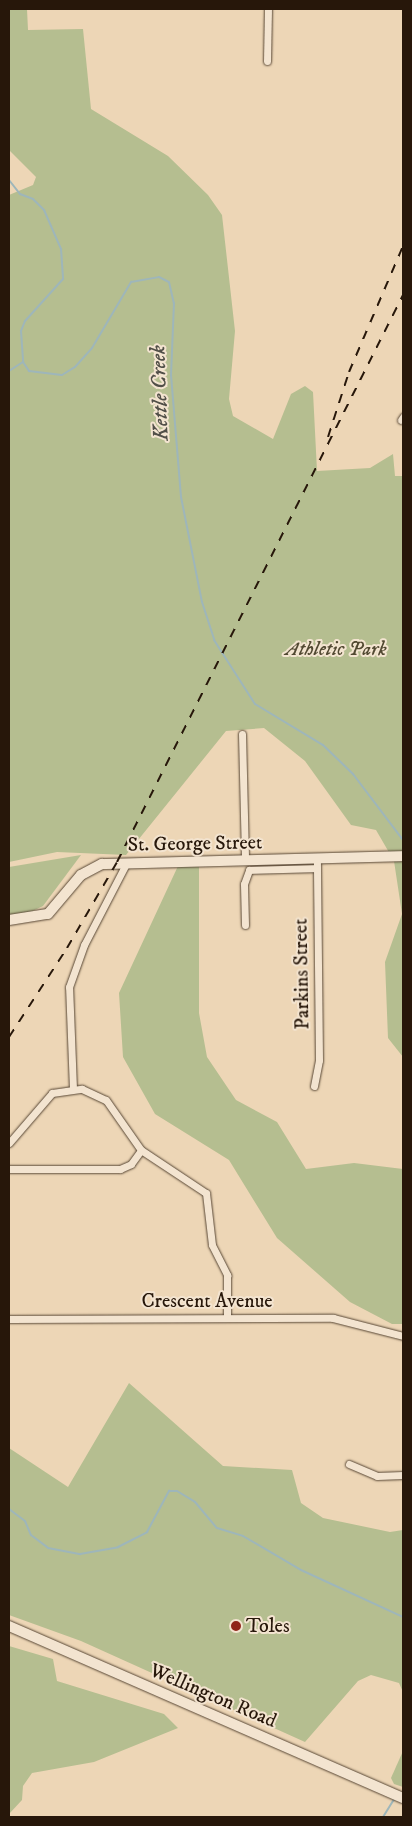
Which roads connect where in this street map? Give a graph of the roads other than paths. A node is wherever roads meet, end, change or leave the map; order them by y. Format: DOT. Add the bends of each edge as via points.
graph roads {
  1 [pos="268,9"];
  2 [pos="267,61"];
  3 [pos="242,734"];
  4 [pos="403,856"];
  5 [pos="245,860"];
  6 [pos="127,862"];
  7 [pos="317,864"];
  8 [pos="9,920"];
  9 [pos="245,926"];
  10 [pos="314,1086"];
  11 [pos="73,1089"];
  12 [pos="9,1143"];
  13 [pos="141,1150"];
  14 [pos="9,1169"];
  15 [pos="227,1317"];
  16 [pos="9,1319"];
  17 [pos="403,1336"];
  18 [pos="349,1464"];
  19 [pos="403,1475"];
  20 [pos="9,1626"];
  21 [pos="403,1798"];
  1 -- 2 [label="street"];
  3 -- 5 [label="street"];
  4 -- 7 [label="main road, St. George Street"];
  5 -- 6 [label="main road, St. George Street"];
  5 -- 7 [label="main road, St. George Street"];
  6 -- 8 [label="main road, St. George Street" via="88,869 48,914"];
  6 -- 11 [label="street" via="84,945 69,987"];
  7 -- 9 [label="street" via="249,870 244,884"];
  7 -- 10 [label="street, Parkins Street" via="319,1060"];
  11 -- 12 [label="street" via="46,1097"];
  11 -- 13 [label="street" via="89,1090 106,1100"];
  13 -- 14 [label="street" via="131,1164 120,1169"];
  13 -- 15 [label="street" via="206,1193 212,1245 227,1274"];
  15 -- 16 [label="street, Crescent Avenue"];
  15 -- 17 [label="street, Crescent Avenue" via="333,1318"];
  18 -- 19 [label="street" via="377,1476"];
  20 -- 21 [label="main road, Wellington Road"];
}
